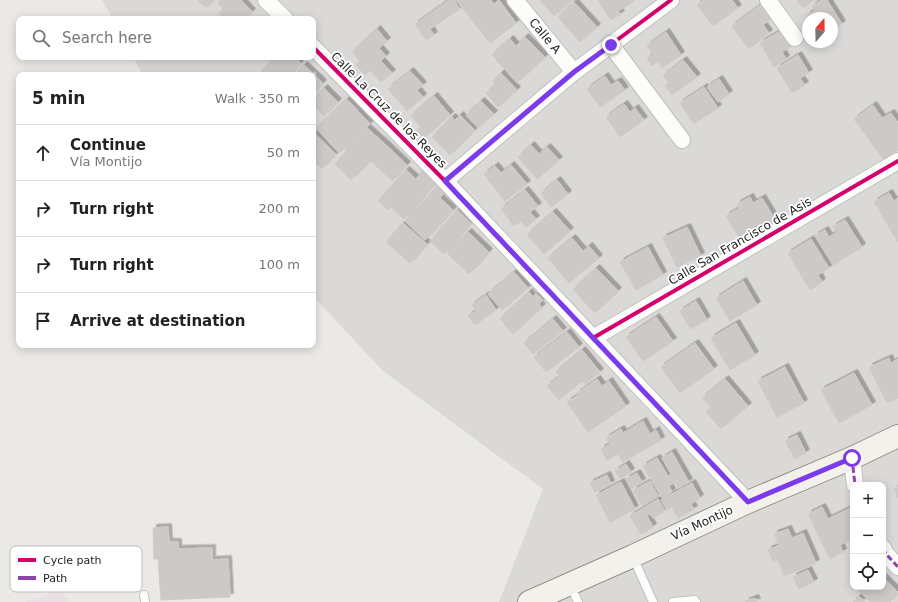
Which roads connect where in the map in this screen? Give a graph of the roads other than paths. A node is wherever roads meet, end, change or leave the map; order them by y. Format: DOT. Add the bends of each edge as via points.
graph roads {
  1 [pos="266,0"];
  2 [pos="515,0"];
  3 [pos="671,0"];
  4 [pos="768,0"];
  5 [pos="282,16"];
  6 [pos="795,38"];
  7 [pos="611,45"];
  8 [pos="316,50"];
  9 [pos="574,72"];
  10 [pos="682,140"];
  11 [pos="898,161"];
  12 [pos="445,181"];
  13 [pos="593,338"];
  14 [pos="898,436"];
  15 [pos="852,458"];
  16 [pos="856,482"];
  17 [pos="748,502"];
  18 [pos="886,554"];
  19 [pos="633,556"];
  20 [pos="898,567"];
  21 [pos="574,593"];
  22 [pos="529,602"];
  23 [pos="653,602"];
  24 [pos="673,602"];
  25 [pos="696,602"];
  1 -- 5 [label="street"];
  2 -- 9 [label="street, Calle A"];
  3 -- 7 [label="street"];
  4 -- 6 [label="street"];
  7 -- 9 [label="street"];
  7 -- 10 [label="street"];
  8 -- 12 [label="street, Calle La Cruz de los Reyes"];
  9 -- 12 [label="street"];
  11 -- 13 [label="street, Calle San Francisco de Asis"];
  12 -- 13 [label="street, Calle La Cruz de los Reyes"];
  13 -- 17 [label="street, Calle La Cruz de los Reyes"];
  14 -- 15 [label="main road, Vía Montijo"];
  15 -- 16 [label="street"];
  15 -- 17 [label="main road, Vía Montijo"];
  17 -- 19 [label="main road, Vía Montijo"];
  18 -- 20 [label="street"];
  19 -- 21 [label="main road, Vía Montijo"];
  19 -- 23 [label="lane"];
  21 -- 22 [label="main road, Vía Montijo"];
  24 -- 25 [label="lane"];
}
